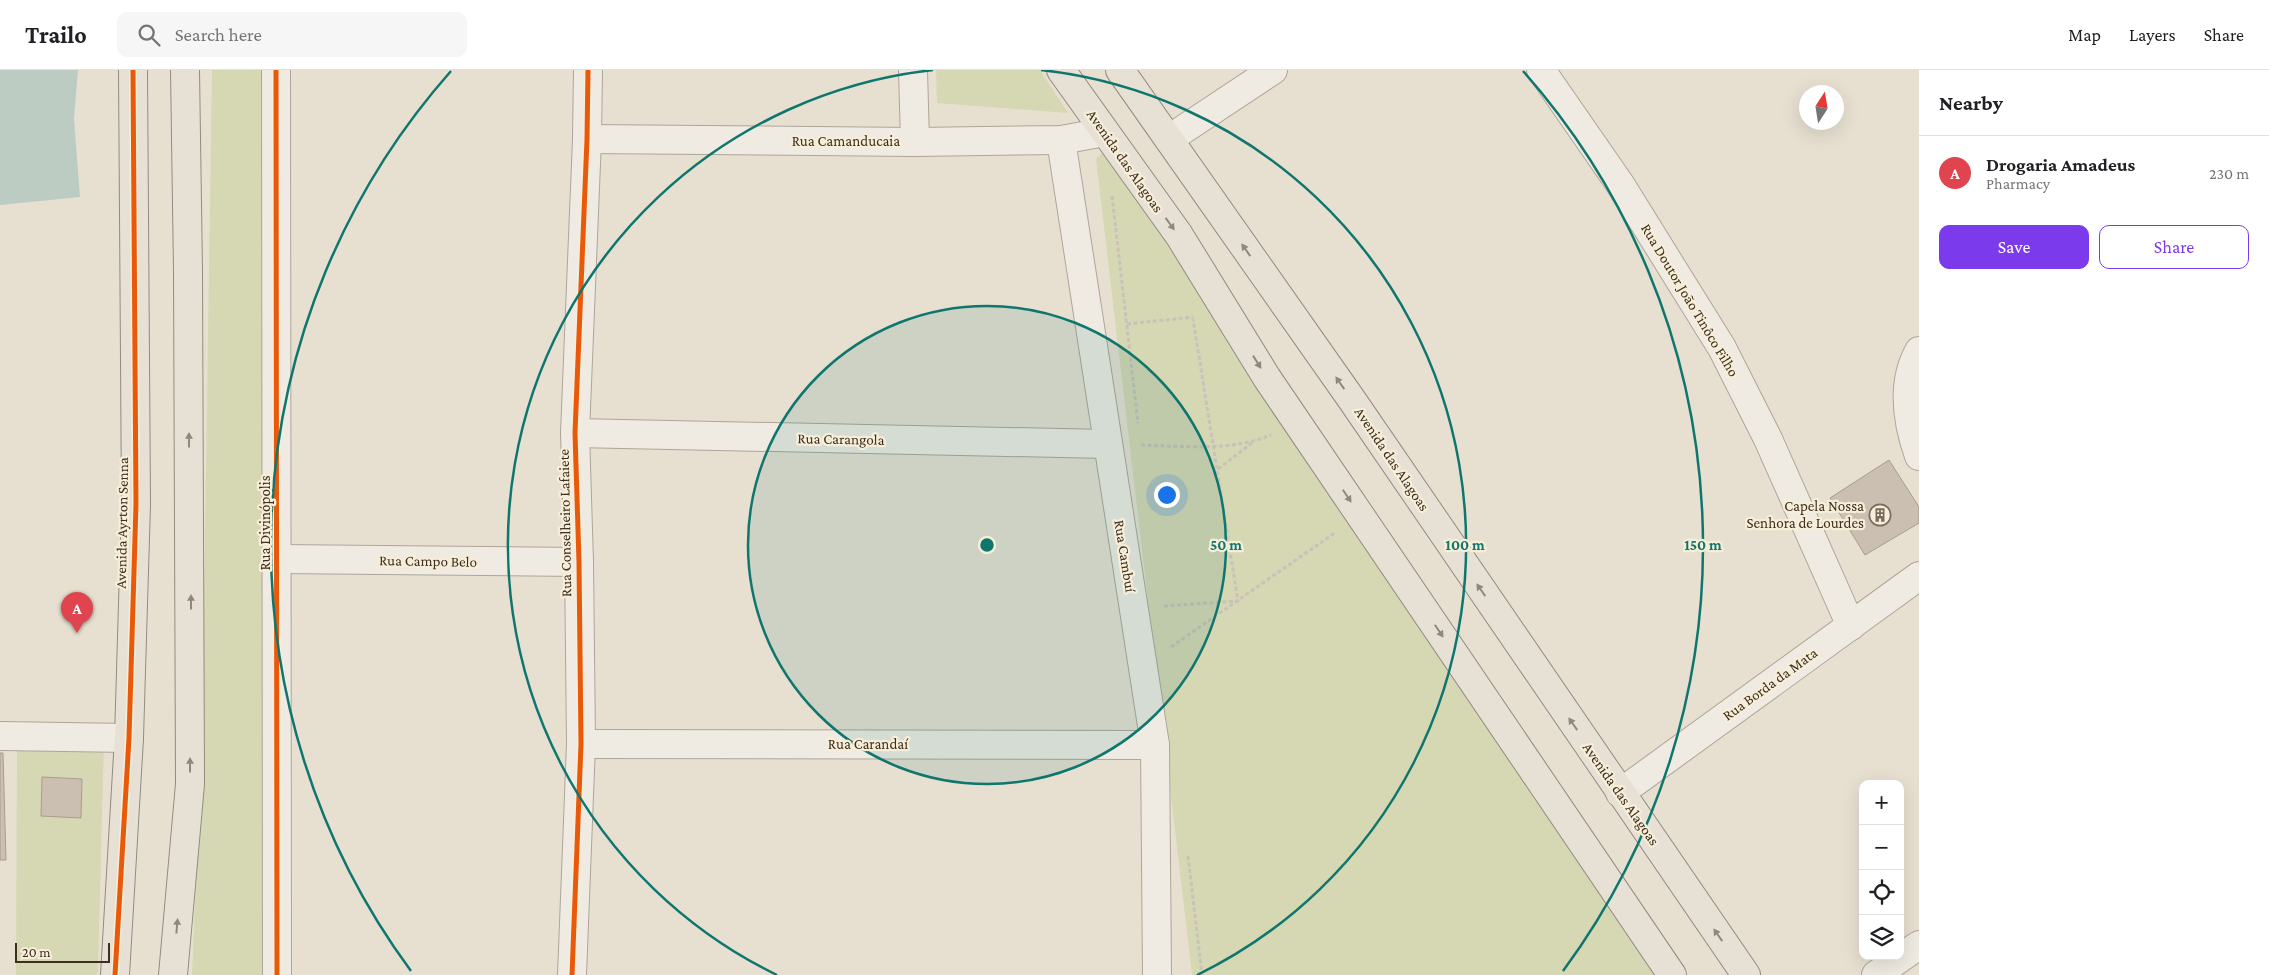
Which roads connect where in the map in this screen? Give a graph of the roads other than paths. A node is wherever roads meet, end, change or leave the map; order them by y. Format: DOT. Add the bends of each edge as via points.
graph roads {
  1 [pos="133,70"];
  2 [pos="185,70"];
  3 [pos="276,70"];
  4 [pos="588,70"];
  5 [pos="912,70"];
  6 [pos="1061,70"];
  7 [pos="1120,70"];
  8 [pos="1273,70"];
  9 [pos="1541,70"];
  10 [pos="1105,132"];
  11 [pos="587,139"];
  12 [pos="1169,139"];
  13 [pos="1061,140"];
  14 [pos="915,142"];
  15 [pos="1916,356"];
  16 [pos="575,433"];
  17 [pos="1107,444"];
  18 [pos="1919,456"];
  19 [pos="278,559"];
  20 [pos="579,562"];
  21 [pos="1919,576"];
  22 [pos="1851,626"];
  23 [pos="0,736"];
  24 [pos="129,738"];
  25 [pos="581,744"];
  26 [pos="1155,745"];
  27 [pos="1620,792"];
  28 [pos="1919,945"];
  29 [pos="115,975"];
  30 [pos="172,975"];
  31 [pos="277,975"];
  32 [pos="572,975"];
  33 [pos="1157,975"];
  34 [pos="1672,975"];
  35 [pos="1746,975"];
  36 [pos="1876,975"];
  1 -- 24 [label="main road, Avenida Ayrton Senna" via="136,504"];
  30 -- 2 [label="main road, one-way" via="190,784"];
  3 -- 19 [label="street, Rua Divinópolis"];
  4 -- 11 [label="street, Rua Conselheiro Lafaiete"];
  5 -- 14 [label="street"];
  6 -- 10 [label="main road, Avenida das Alagoas"];
  7 -- 12 [label="main road, Avenida das Alagoas"];
  8 -- 12 [label="street"];
  9 -- 22 [label="street, Rua Doutor João Tinôco Filho" via="1620,184 1722,348 1768,439"];
  10 -- 13 [label="street, Rua Camanducaia"];
  10 -- 34 [label="main road, Avenida das Alagoas, one-way" via="1178,235 1267,378"];
  11 -- 14 [label="street, Rua Camanducaia"];
  11 -- 16 [label="street, Rua Conselheiro Lafaiete"];
  27 -- 12 [label="main road, Avenida das Alagoas, one-way"];
  13 -- 14 [label="street, Rua Camanducaia"];
  13 -- 17 [label="street, Rua Cambuí"];
  15 -- 18 [label="street" via="1907,390 1908,413"];
  16 -- 17 [label="street, Rua Carangola"];
  16 -- 20 [label="street, Rua Conselheiro Lafaiete"];
  17 -- 26 [label="street, Rua Cambuí"];
  19 -- 20 [label="street, Rua Campo Belo"];
  19 -- 31 [label="street, Rua Divinópolis"];
  20 -- 25 [label="street, Rua Conselheiro Lafaiete"];
  21 -- 22 [label="street, Rua Borda da Mata"];
  22 -- 27 [label="street, Rua Borda da Mata"];
  23 -- 24 [label="street"];
  24 -- 29 [label="main road, Avenida Ayrton Senna"];
  25 -- 26 [label="street, Rua Carandaí"];
  25 -- 32 [label="street, Rua Conselheiro Lafaiete"];
  26 -- 33 [label="street, Rua Cambuí"];
  35 -- 27 [label="main road, Avenida das Alagoas, one-way"];
  28 -- 36 [label="street"];
}
